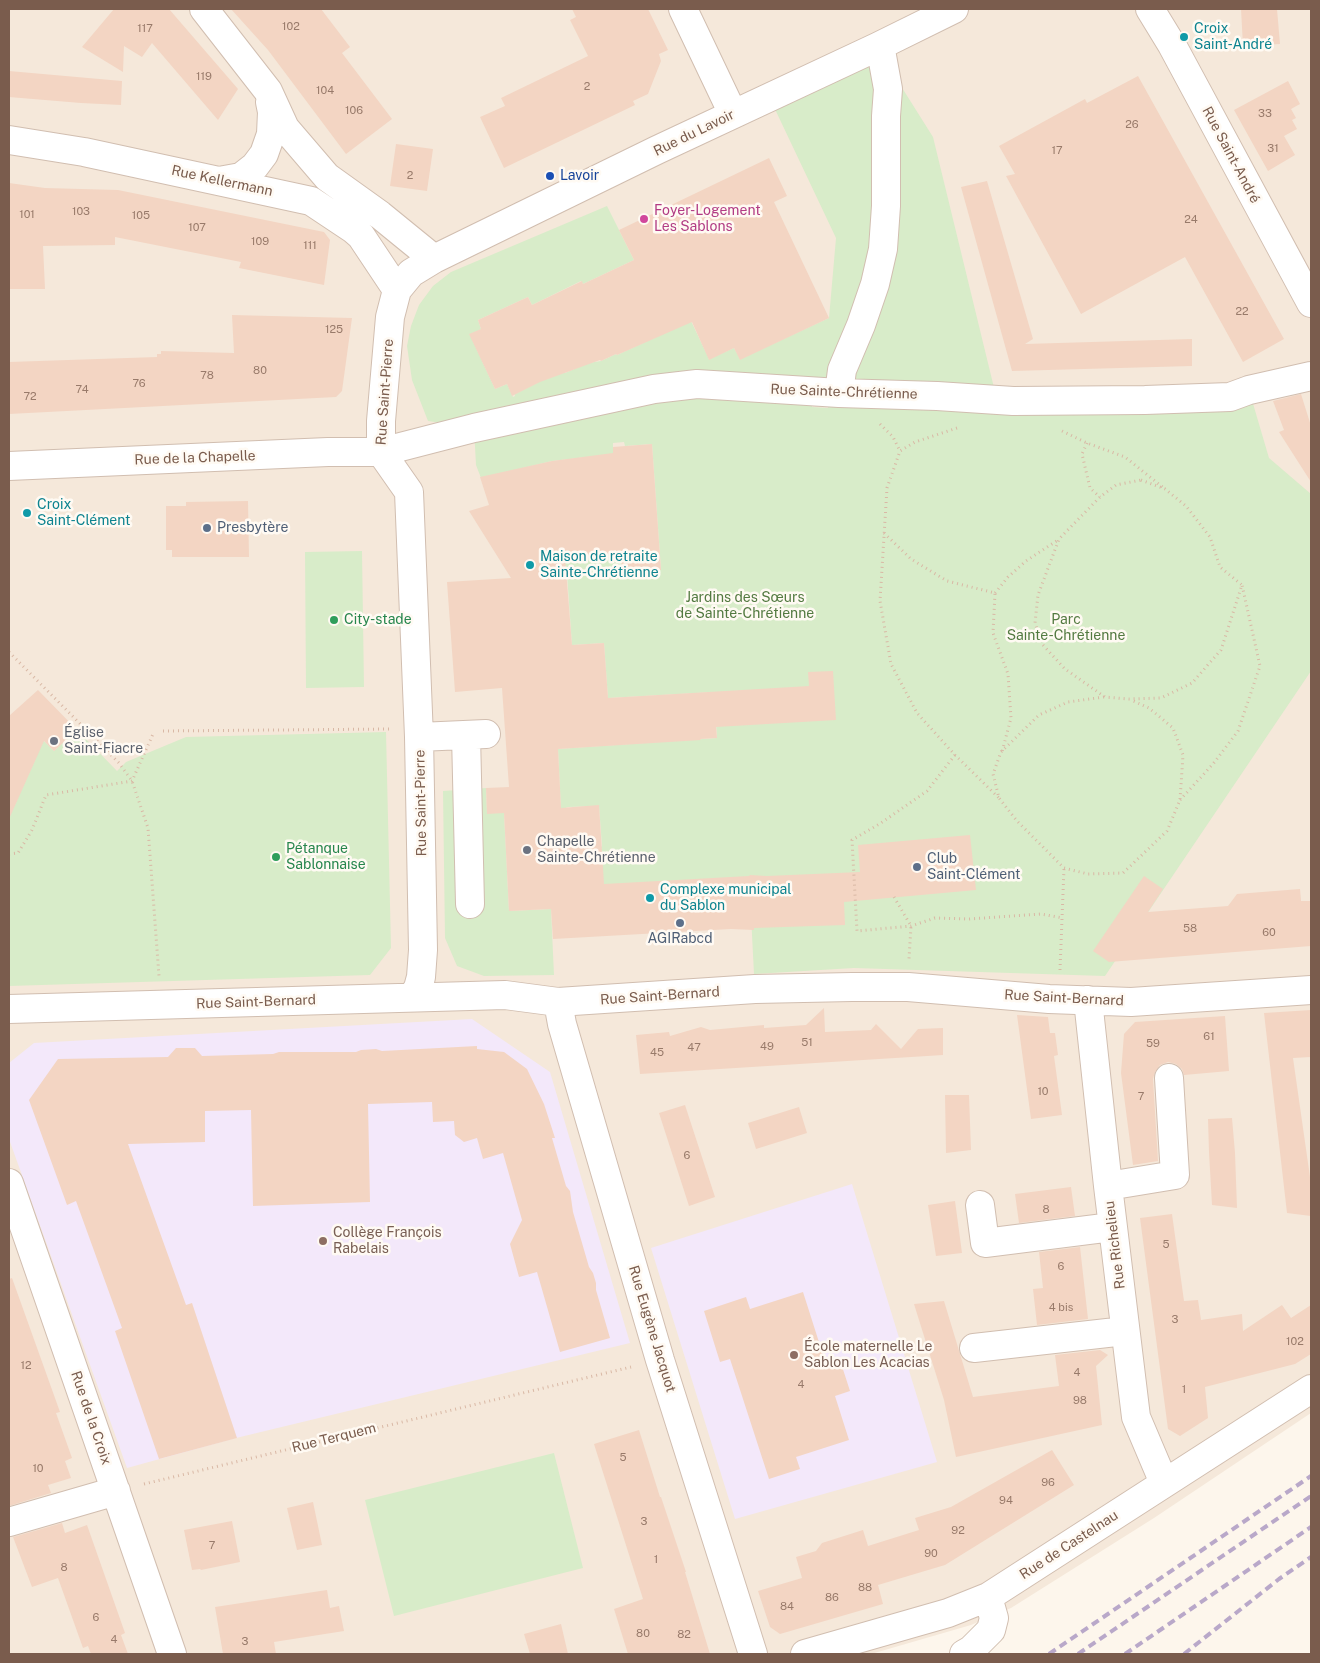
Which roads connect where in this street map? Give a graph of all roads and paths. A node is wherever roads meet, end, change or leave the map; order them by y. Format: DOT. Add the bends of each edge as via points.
graph roads {
  1 [pos="204,9"];
  2 [pos="683,9"];
  3 [pos="954,9"];
  4 [pos="1150,9"];
  5 [pos="877,47"];
  6 [pos="268,91"];
  7 [pos="733,114"];
  8 [pos="9,140"];
  9 [pos="328,177"];
  10 [pos="219,181"];
  11 [pos="311,201"];
  12 [pos="434,259"];
  13 [pos="397,290"];
  14 [pos="1311,302"];
  15 [pos="1311,376"];
  16 [pos="838,394"];
  17 [pos="961,427"];
  18 [pos="1054,428"];
  19 [pos="1087,443"];
  20 [pos="381,452"];
  21 [pos="9,466"];
  22 [pos="1165,489"];
  23 [pos="1100,497"];
  24 [pos="883,532"];
  25 [pos="1059,539"];
  26 [pos="1242,585"];
  27 [pos="995,593"];
  28 [pos="9,652"];
  29 [pos="1105,697"];
  30 [pos="1129,699"];
  31 [pos="163,731"];
  32 [pos="153,734"];
  33 [pos="420,737"];
  34 [pos="1002,752"];
  35 [pos="955,755"];
  36 [pos="132,782"];
  37 [pos="999,798"];
  38 [pos="1180,800"];
  39 [pos="9,854"];
  40 [pos="1064,868"];
  41 [pos="894,897"];
  42 [pos="470,904"];
  43 [pos="1063,918"];
  44 [pos="911,926"];
  45 [pos="1311,990"];
  46 [pos="412,997"];
  47 [pos="1048,999"];
  48 [pos="1088,1000"];
  49 [pos="558,1002"];
  50 [pos="162,1004"];
  51 [pos="9,1009"];
  52 [pos="1169,1078"];
  53 [pos="9,1183"];
  54 [pos="1108,1186"];
  55 [pos="980,1205"];
  56 [pos="1112,1227"];
  57 [pos="1125,1331"];
  58 [pos="974,1348"];
  59 [pos="660,1360"];
  60 [pos="1311,1389"];
  61 [pos="1164,1483"];
  62 [pos="116,1491"];
  63 [pos="9,1522"];
  64 [pos="988,1597"];
  65 [pos="172,1654"];
  66 [pos="753,1654"];
  67 [pos="806,1654"];
  68 [pos="964,1654"];
  1 -- 6 [label="street"];
  2 -- 7 [label="street"];
  3 -- 5 [label="street, Rue du Lavoir"];
  4 -- 14 [label="street, Rue Saint-André"];
  5 -- 7 [label="street, Rue du Lavoir"];
  5 -- 16 [label="street" via="882,56 888,89 883,249 861,326 842,370"];
  6 -- 9 [label="street" via="285,128"];
  6 -- 10 [label="street" via="272,112 271,134 264,154 241,177"];
  7 -- 12 [label="street, Rue du Lavoir"];
  8 -- 10 [label="street, Rue Kellermann" via="84,152"];
  9 -- 11 [label="street"];
  9 -- 12 [label="street"];
  10 -- 11 [label="street, Rue Kellermann"];
  11 -- 13 [label="street, Rue Kellermann" via="361,236"];
  12 -- 13 [label="street, Rue Saint-Pierre" via="411,273"];
  13 -- 20 [label="street, Rue Saint-Pierre" via="390,317"];
  15 -- 16 [label="street, Rue Sainte-Chrétienne" via="1230,397 1013,401"];
  16 -- 20 [label="street, Rue Sainte-Chrétienne" via="697,384 654,389"];
  17 -- 24 [label="path" via="915,442 900,451 887,488"];
  18 -- 19 [label="path"];
  19 -- 22 [label="path" via="1125,457"];
  19 -- 23 [label="path" via="1082,454 1090,488"];
  20 -- 21 [label="street, Rue de la Chapelle"];
  20 -- 33 [label="street, Rue Saint-Pierre" via="409,492"];
  22 -- 23 [label="path" via="1140,480 1116,484"];
  22 -- 26 [label="path" via="1186,506 1210,537 1220,567"];
  23 -- 25 [label="path"];
  24 -- 27 [label="path" via="911,559 948,580"];
  24 -- 35 [label="path" via="880,601 891,664 917,713"];
  25 -- 27 [label="path" via="1026,561"];
  25 -- 29 [label="path" via="1038,595 1035,623 1042,644 1065,670"];
  26 -- 30 [label="path" via="1221,650 1192,683 1161,698"];
  26 -- 38 [label="path" via="1260,666 1238,731"];
  27 -- 34 [label="path" via="993,634 1008,674 1011,718"];
  28 -- 36 [label="path" via="119,763"];
  29 -- 30 [label="path"];
  29 -- 34 [label="path" via="1068,702 1039,715"];
  30 -- 38 [label="path" via="1149,708 1173,728 1183,755"];
  31 -- 33 [label="path" via="390,730"];
  32 -- 36 [label="path"];
  33 -- 42 [label="street" via="476,734"];
  33 -- 46 [label="street, Rue Saint-Pierre" via="423,950 421,977"];
  34 -- 37 [label="path" via="993,774"];
  35 -- 37 [label="path"];
  35 -- 44 [label="path" via="927,791 852,840 857,931"];
  36 -- 39 [label="path" via="46,795 32,830 18,853"];
  36 -- 50 [label="path" via="148,828"];
  37 -- 40 [label="path"];
  38 -- 40 [label="path" via="1167,831 1123,873 1088,874"];
  40 -- 43 [label="path"];
  41 -- 44 [label="path"];
  43 -- 44 [label="path" via="1041,914 935,918"];
  43 -- 47 [label="path" via="1060,973 1048,985"];
  45 -- 48 [label="street, Rue Saint-Bernard" via="1131,1002"];
  46 -- 49 [label="street, Rue Saint-Bernard" via="505,995"];
  46 -- 50 [label="street, Rue Saint-Bernard"];
  47 -- 48 [label="street, Rue Saint-Bernard"];
  47 -- 49 [label="street, Rue Saint-Bernard" via="908,987 755,989"];
  48 -- 54 [label="street, Rue Richelieu"];
  49 -- 59 [label="street, Rue Eugène Jacquot"];
  50 -- 51 [label="street, Rue Saint-Bernard"];
  52 -- 54 [label="street" via="1175,1176"];
  53 -- 62 [label="street, Rue de la Croix"];
  54 -- 56 [label="street, Rue Richelieu"];
  55 -- 56 [label="street" via="985,1243"];
  56 -- 57 [label="street, Rue Richelieu"];
  57 -- 58 [label="street"];
  57 -- 61 [label="street, Rue Richelieu" via="1136,1417"];
  59 -- 62 [label="path, Rue Terquem"];
  59 -- 66 [label="street, Rue Eugène Jacquot"];
  60 -- 61 [label="street, Rue de Castelnau"];
  61 -- 64 [label="street, Rue de Castelnau"];
  62 -- 63 [label="street"];
  62 -- 65 [label="street, Rue de la Croix"];
  64 -- 67 [label="street, Rue de Castelnau"];
  64 -- 68 [label="street" via="994,1618 991,1630"];
}
